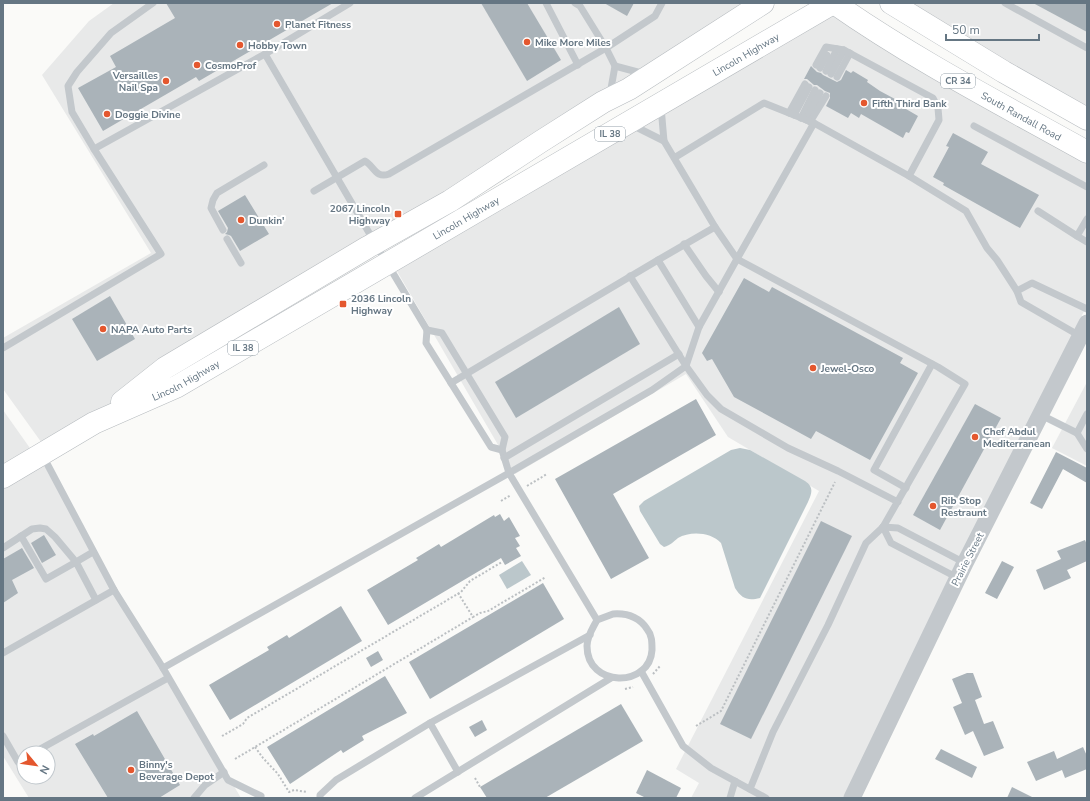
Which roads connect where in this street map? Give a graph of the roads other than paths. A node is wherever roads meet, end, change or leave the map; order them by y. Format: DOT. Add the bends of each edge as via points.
graph roads {
  1 [pos="153,3"];
  2 [pos="350,3"];
  3 [pos="546,3"];
  4 [pos="662,3"];
  5 [pos="762,3"];
  6 [pos="833,3"];
  7 [pos="891,3"];
  8 [pos="920,3"];
  9 [pos="1005,3"];
  10 [pos="579,4"];
  11 [pos="740,12"];
  12 [pos="606,48"];
  13 [pos="1087,48"];
  14 [pos="838,49"];
  15 [pos="265,54"];
  16 [pos="578,65"];
  17 [pos="615,66"];
  18 [pos="649,75"];
  19 [pos="1026,84"];
  20 [pos="815,90"];
  21 [pos="609,99"];
  22 [pos="661,104"];
  23 [pos="802,118"];
  24 [pos="1087,119"];
  25 [pos="628,124"];
  26 [pos="974,126"];
  27 [pos="664,141"];
  28 [pos="94,149"];
  29 [pos="1087,152"];
  30 [pos="674,158"];
  31 [pos="264,165"];
  32 [pos="909,176"];
  33 [pos="337,177"];
  34 [pos="1087,187"];
  35 [pos="314,191"];
  36 [pos="1038,211"];
  37 [pos="1087,219"];
  38 [pos="715,227"];
  39 [pos="223,230"];
  40 [pos="1077,236"];
  41 [pos="227,238"];
  42 [pos="1087,242"];
  43 [pos="375,243"];
  44 [pos="684,244"];
  45 [pos="737,259"];
  46 [pos="658,260"];
  47 [pos="241,263"];
  48 [pos="387,263"];
  49 [pos="630,276"];
  50 [pos="1017,291"];
  51 [pos="719,292"];
  52 [pos="1087,309"];
  53 [pos="699,328"];
  54 [pos="428,330"];
  55 [pos="1084,330"];
  56 [pos="3,348"];
  57 [pos="679,354"];
  58 [pos="932,364"];
  59 [pos="686,366"];
  60 [pos="466,374"];
  61 [pos="451,383"];
  62 [pos="1087,414"];
  63 [pos="1041,415"];
  64 [pos="94,423"];
  65 [pos="1077,433"];
  66 [pos="1087,449"];
  67 [pos="502,450"];
  68 [pos="42,454"];
  69 [pos="504,458"];
  70 [pos="509,473"];
  71 [pos="3,477"];
  72 [pos="906,488"];
  73 [pos="898,502"];
  74 [pos="883,527"];
  75 [pos="21,536"];
  76 [pos="3,548"];
  77 [pos="93,552"];
  78 [pos="76,562"];
  79 [pos="961,570"];
  80 [pos="114,590"];
  81 [pos="96,600"];
  82 [pos="597,620"];
  83 [pos="590,635"];
  84 [pos="3,653"];
  85 [pos="163,668"];
  86 [pos="641,671"];
  87 [pos="168,678"];
  88 [pos="611,678"];
  89 [pos="430,723"];
  90 [pos="3,736"];
  91 [pos="47,745"];
  92 [pos="16,759"];
  93 [pos="224,772"];
  94 [pos="458,772"];
  95 [pos="735,781"];
  96 [pos="750,789"];
  97 [pos="261,796"];
  98 [pos="194,798"];
  99 [pos="320,798"];
  100 [pos="415,798"];
  101 [pos="730,798"];
  102 [pos="766,798"];
  103 [pos="852,798"];
  1 -- 28 [label="lane" via="112,33 77,72 68,86 72,112"];
  2 -- 15 [label="lane"];
  3 -- 16 [label="lane"];
  4 -- 12 [label="lane" via="655,16"];
  5 -- 11 [label="main road, Lincoln Highway / IL 38"];
  6 -- 22 [label="main road, Lincoln Highway / IL 38"];
  6 -- 29 [label="main road, South Randall Road / CR 34" via="962,83"];
  7 -- 19 [label="main road"];
  8 -- 19 [label="main road" via="995,50"];
  9 -- 13 [label="lane"];
  10 -- 12 [label="lane"];
  11 -- 18 [label="main road, Lincoln Highway / IL 38"];
  12 -- 16 [label="lane"];
  12 -- 17 [label="lane"];
  14 -- 14 [label="lane" via="826,71"];
  14 -- 32 [label="lane" via="933,98 938,108 939,120"];
  15 -- 28 [label="lane"];
  15 -- 33 [label="lane"];
  16 -- 33 [label="lane" via="389,174 378,173 365,161"];
  17 -- 18 [label="lane"];
  17 -- 21 [label="lane"];
  18 -- 21 [label="main road, Lincoln Highway / IL 38"];
  19 -- 24 [label="main road"];
  20 -- 23 [label="lane"];
  20 -- 23 [label="lane"];
  20 -- 23 [label="lane"];
  21 -- 43 [label="main road, Lincoln Highway / IL 38" via="450,201"];
  22 -- 25 [label="main road, Lincoln Highway / IL 38"];
  22 -- 27 [label="lane"];
  23 -- 30 [label="lane" via="764,103"];
  23 -- 32 [label="lane"];
  23 -- 45 [label="lane"];
  25 -- 27 [label="lane"];
  25 -- 48 [label="main road, Lincoln Highway / IL 38"];
  26 -- 34 [label="lane"];
  27 -- 30 [label="lane"];
  28 -- 56 [label="lane" via="161,254"];
  30 -- 38 [label="lane"];
  31 -- 39 [label="lane" via="217,194 213,200 211,208"];
  32 -- 50 [label="lane" via="966,212"];
  33 -- 35 [label="lane"];
  33 -- 43 [label="lane"];
  36 -- 40 [label="lane"];
  37 -- 40 [label="lane"];
  38 -- 44 [label="lane"];
  38 -- 45 [label="lane"];
  40 -- 42 [label="lane"];
  41 -- 47 [label="lane"];
  43 -- 48 [label="lane"];
  43 -- 64 [label="main road, Lincoln Highway / IL 38" via="165,368"];
  44 -- 46 [label="lane"];
  44 -- 51 [label="lane"];
  45 -- 51 [label="lane"];
  45 -- 58 [label="lane"];
  46 -- 49 [label="lane"];
  46 -- 53 [label="lane"];
  48 -- 54 [label="lane"];
  48 -- 64 [label="main road, Lincoln Highway / IL 38" via="176,386"];
  49 -- 57 [label="lane"];
  49 -- 60 [label="lane"];
  50 -- 52 [label="lane" via="1032,283"];
  50 -- 55 [label="lane" via="1021,302"];
  51 -- 53 [label="lane"];
  53 -- 59 [label="lane"];
  54 -- 60 [label="lane" via="442,333"];
  54 -- 61 [label="lane" via="426,343"];
  55 -- 63 [label="street, Prairie Street"];
  57 -- 59 [label="lane"];
  57 -- 69 [label="lane"];
  58 -- 72 [label="lane" via="874,470"];
  58 -- 72 [label="lane" via="965,384"];
  59 -- 70 [label="lane" via="652,390"];
  59 -- 73 [label="lane" via="707,395 721,409 788,448"];
  60 -- 61 [label="lane"];
  60 -- 67 [label="lane" via="506,437"];
  61 -- 67 [label="lane" via="491,447"];
  62 -- 65 [label="lane"];
  63 -- 65 [label="lane"];
  63 -- 79 [label="street, Prairie Street"];
  64 -- 68 [label="main road, Lincoln Highway / IL 38"];
  65 -- 66 [label="lane"];
  67 -- 69 [label="lane"];
  68 -- 71 [label="main road, Lincoln Highway / IL 38"];
  68 -- 77 [label="lane"];
  69 -- 70 [label="lane"];
  70 -- 82 [label="lane"];
  70 -- 85 [label="lane"];
  72 -- 73 [label="lane"];
  73 -- 74 [label="lane"];
  74 -- 79 [label="lane" via="898,528"];
  74 -- 79 [label="lane" via="891,543"];
  74 -- 96 [label="lane" via="866,543 828,625 773,732"];
  75 -- 76 [label="lane"];
  75 -- 78 [label="lane" via="32,530 46,529"];
  75 -- 78 [label="lane" via="46,579"];
  77 -- 78 [label="lane"];
  77 -- 80 [label="lane"];
  78 -- 81 [label="lane"];
  79 -- 103 [label="street, Prairie Street"];
  80 -- 81 [label="lane"];
  80 -- 85 [label="lane"];
  81 -- 84 [label="lane"];
  82 -- 83 [label="lane"];
  82 -- 86 [label="lane" via="613,614 623,614 643,623 649,631 652,653"];
  83 -- 88 [label="lane" via="587,645 589,656 601,673"];
  83 -- 89 [label="lane"];
  85 -- 87 [label="lane"];
  86 -- 88 [label="lane" via="627,678"];
  86 -- 95 [label="lane" via="683,746 710,768"];
  87 -- 91 [label="lane"];
  87 -- 93 [label="lane"];
  88 -- 94 [label="lane"];
  89 -- 94 [label="lane"];
  89 -- 99 [label="lane" via="336,780"];
  90 -- 92 [label="lane"];
  93 -- 97 [label="lane" via="228,780"];
  93 -- 98 [label="lane" via="205,785"];
  94 -- 100 [label="lane"];
  95 -- 96 [label="lane"];
  95 -- 101 [label="lane"];
  96 -- 102 [label="lane"];
}
